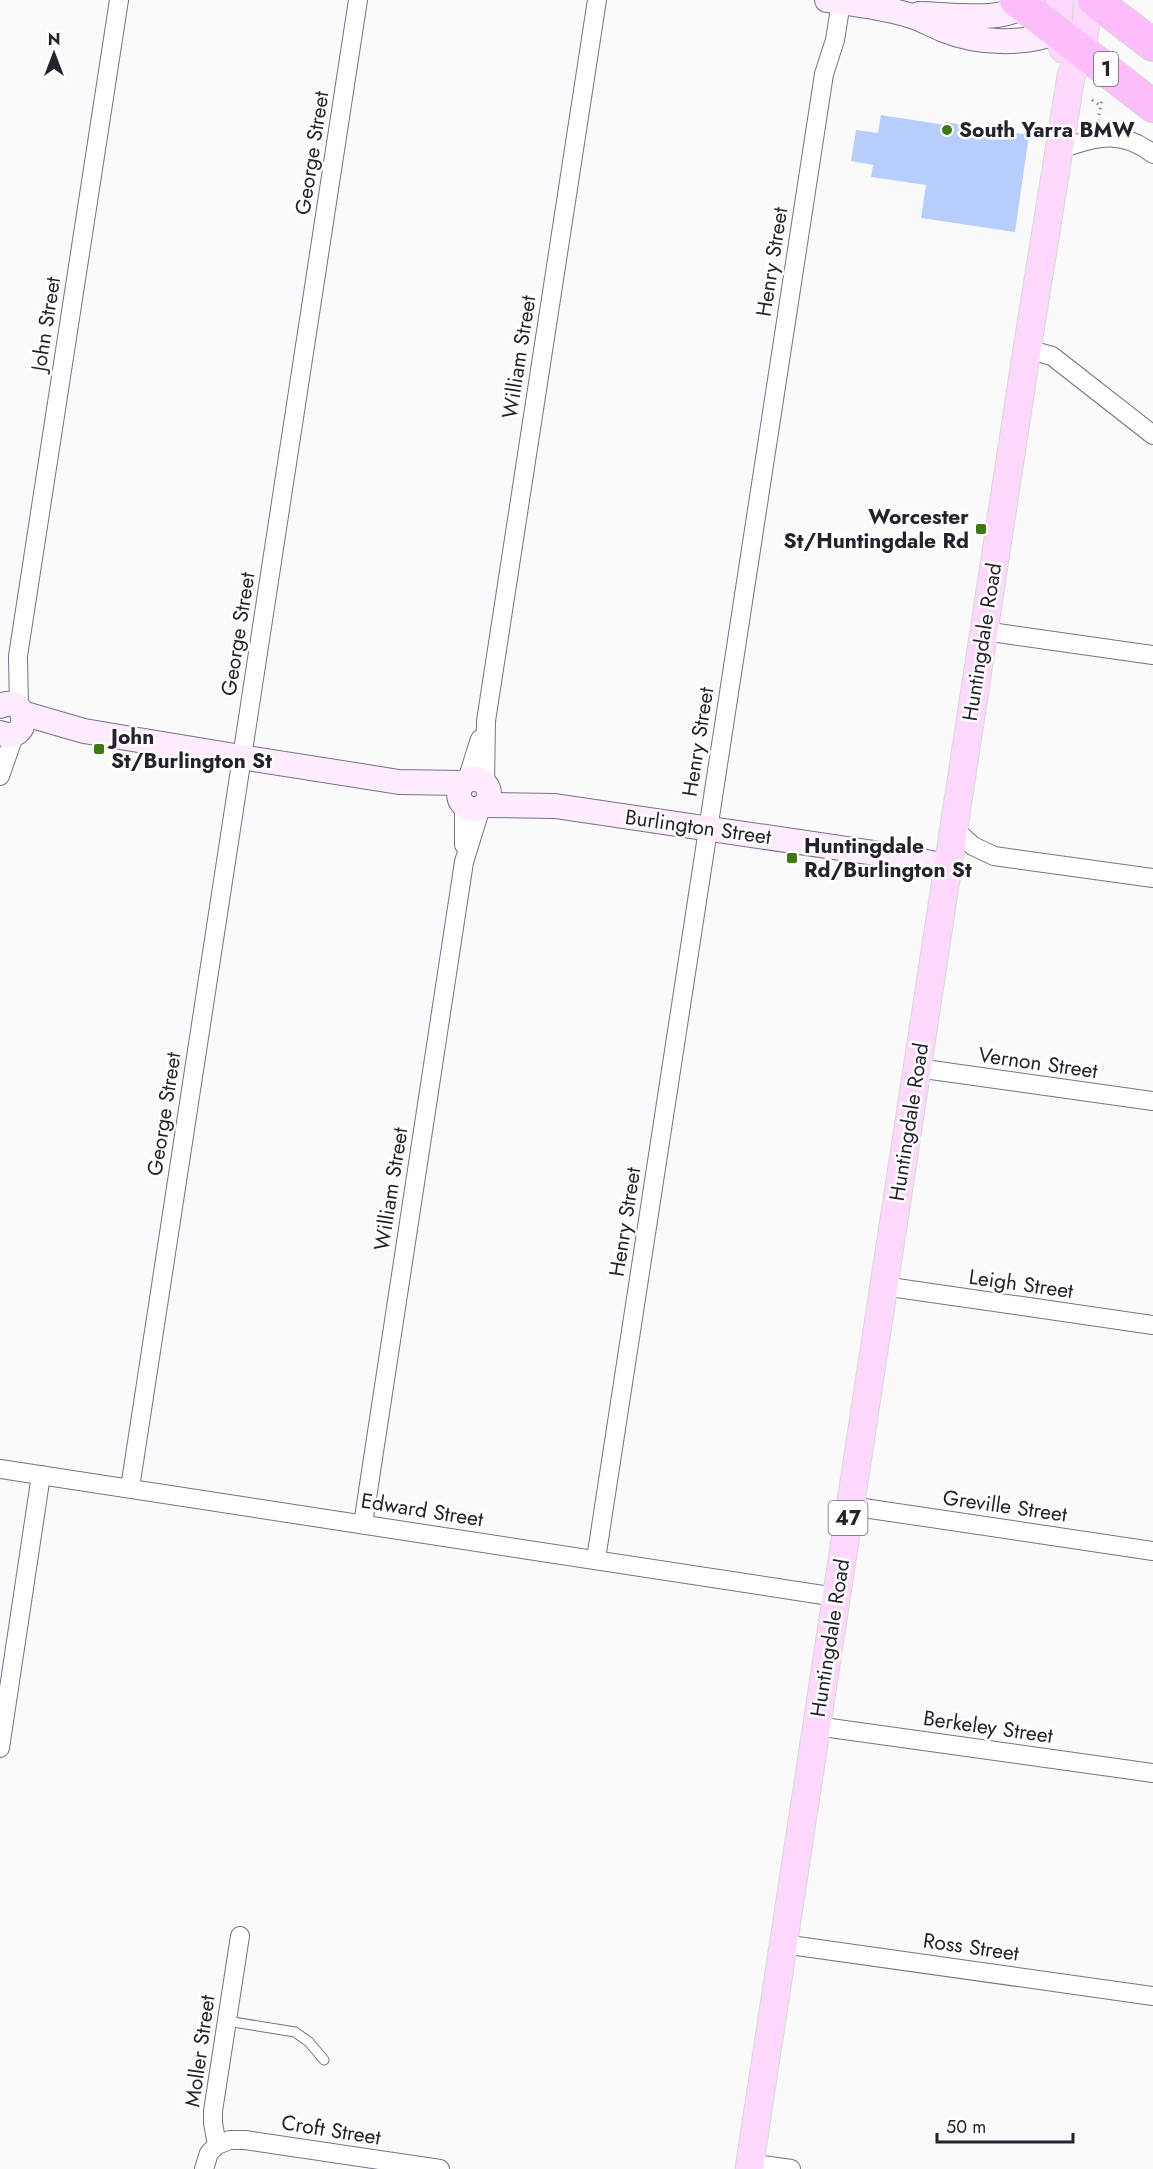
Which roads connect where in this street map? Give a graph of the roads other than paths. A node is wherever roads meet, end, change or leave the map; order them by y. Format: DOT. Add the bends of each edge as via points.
graph roads {
  1 [pos="119,0"];
  2 [pos="358,0"];
  3 [pos="597,0"];
  4 [pos="1059,0"];
  5 [pos="1089,0"];
  6 [pos="1094,0"];
  7 [pos="832,1"];
  8 [pos="1025,2"];
  9 [pos="902,9"];
  10 [pos="1058,32"];
  11 [pos="1153,45"];
  12 [pos="1077,63"];
  13 [pos="1153,106"];
  14 [pos="1060,149"];
  15 [pos="1153,154"];
  16 [pos="1027,349"];
  17 [pos="1153,435"];
  18 [pos="984,631"];
  19 [pos="1153,654"];
  20 [pos="11,719"];
  21 [pos="241,757"];
  22 [pos="0,776"];
  23 [pos="474,794"];
  24 [pos="708,829"];
  25 [pos="954,829"];
  26 [pos="948,867"];
  27 [pos="1153,878"];
  28 [pos="917,1068"];
  29 [pos="1153,1101"];
  30 [pos="883,1286"];
  31 [pos="1153,1325"];
  32 [pos="0,1469"];
  33 [pos="42,1475"];
  34 [pos="130,1488"];
  35 [pos="850,1506"];
  36 [pos="363,1524"];
  37 [pos="1153,1551"];
  38 [pos="596,1559"];
  39 [pos="836,1597"];
  40 [pos="816,1725"];
  41 [pos="0,1748"];
  42 [pos="1153,1773"];
  43 [pos="240,1936"];
  44 [pos="783,1944"];
  45 [pos="1153,1996"];
  46 [pos="227,2021"];
  47 [pos="324,2060"];
  48 [pos="217,2145"];
  49 [pos="749,2166"];
  50 [pos="204,2169"];
  51 [pos="440,2169"];
  52 [pos="791,2169"];
  1 -- 20 [label="street, John Street"];
  2 -- 21 [label="street, George Street"];
  3 -- 23 [label="street, William Street"];
  4 -- 10 [label="main road"];
  5 -- 12 [label="main road, Huntingdale Road / 47"];
  6 -- 11 [label="highway, 1"];
  7 -- 9 [label="street"];
  7 -- 24 [label="street, Henry Street" via="823,38 824,74"];
  8 -- 9 [label="street" via="1015,11 984,16"];
  8 -- 10 [label="highway, 1"];
  9 -- 10 [label="street" via="946,31 982,39 1022,40"];
  10 -- 12 [label="highway, 1"];
  12 -- 13 [label="highway, 1"];
  12 -- 14 [label="main road, Huntingdale Road / 47"];
  14 -- 15 [label="street" via="1100,137 1116,137 1136,142"];
  14 -- 16 [label="main road, Huntingdale Road / 47"];
  16 -- 17 [label="street" via="1052,356"];
  16 -- 18 [label="main road, Huntingdale Road / 47"];
  18 -- 19 [label="street"];
  18 -- 25 [label="main road, Huntingdale Road / 47"];
  20 -- 21 [label="street, Burlington Street"];
  20 -- 22 [label="street, John Street"];
  21 -- 23 [label="street, Burlington Street"];
  21 -- 34 [label="street, George Street"];
  23 -- 24 [label="street, Burlington Street"];
  23 -- 36 [label="street, William Street"];
  24 -- 26 [label="street, Burlington Street"];
  24 -- 38 [label="street, Henry Street"];
  25 -- 26 [label="main road, Huntingdale Road / 47"];
  25 -- 27 [label="street" via="973,846 994,856"];
  26 -- 28 [label="main road, Huntingdale Road / 47"];
  28 -- 29 [label="street, Vernon Street"];
  28 -- 30 [label="main road, Huntingdale Road / 47"];
  30 -- 31 [label="street, Leigh Street"];
  30 -- 35 [label="main road, Huntingdale Road / 47"];
  32 -- 33 [label="street, Edward Street"];
  33 -- 34 [label="street, Edward Street"];
  33 -- 41 [label="street"];
  34 -- 36 [label="street, Edward Street"];
  35 -- 37 [label="street, Greville Street"];
  35 -- 39 [label="main road, Huntingdale Road / 47"];
  36 -- 38 [label="street, Edward Street"];
  38 -- 39 [label="street, Edward Street"];
  39 -- 40 [label="main road, Huntingdale Road / 47"];
  40 -- 42 [label="street, Berkeley Street"];
  40 -- 44 [label="main road, Huntingdale Road / 47"];
  43 -- 46 [label="street, Moller Street"];
  44 -- 45 [label="street, Ross Street"];
  44 -- 49 [label="main road, Huntingdale Road / 47"];
  46 -- 47 [label="lane" via="295,2032"];
  46 -- 48 [label="street, Moller Street" via="213,2111"];
  48 -- 50 [label="street" via="209,2153"];
  48 -- 51 [label="street, Croft Street" via="245,2140"];
  49 -- 52 [label="street"];
}
